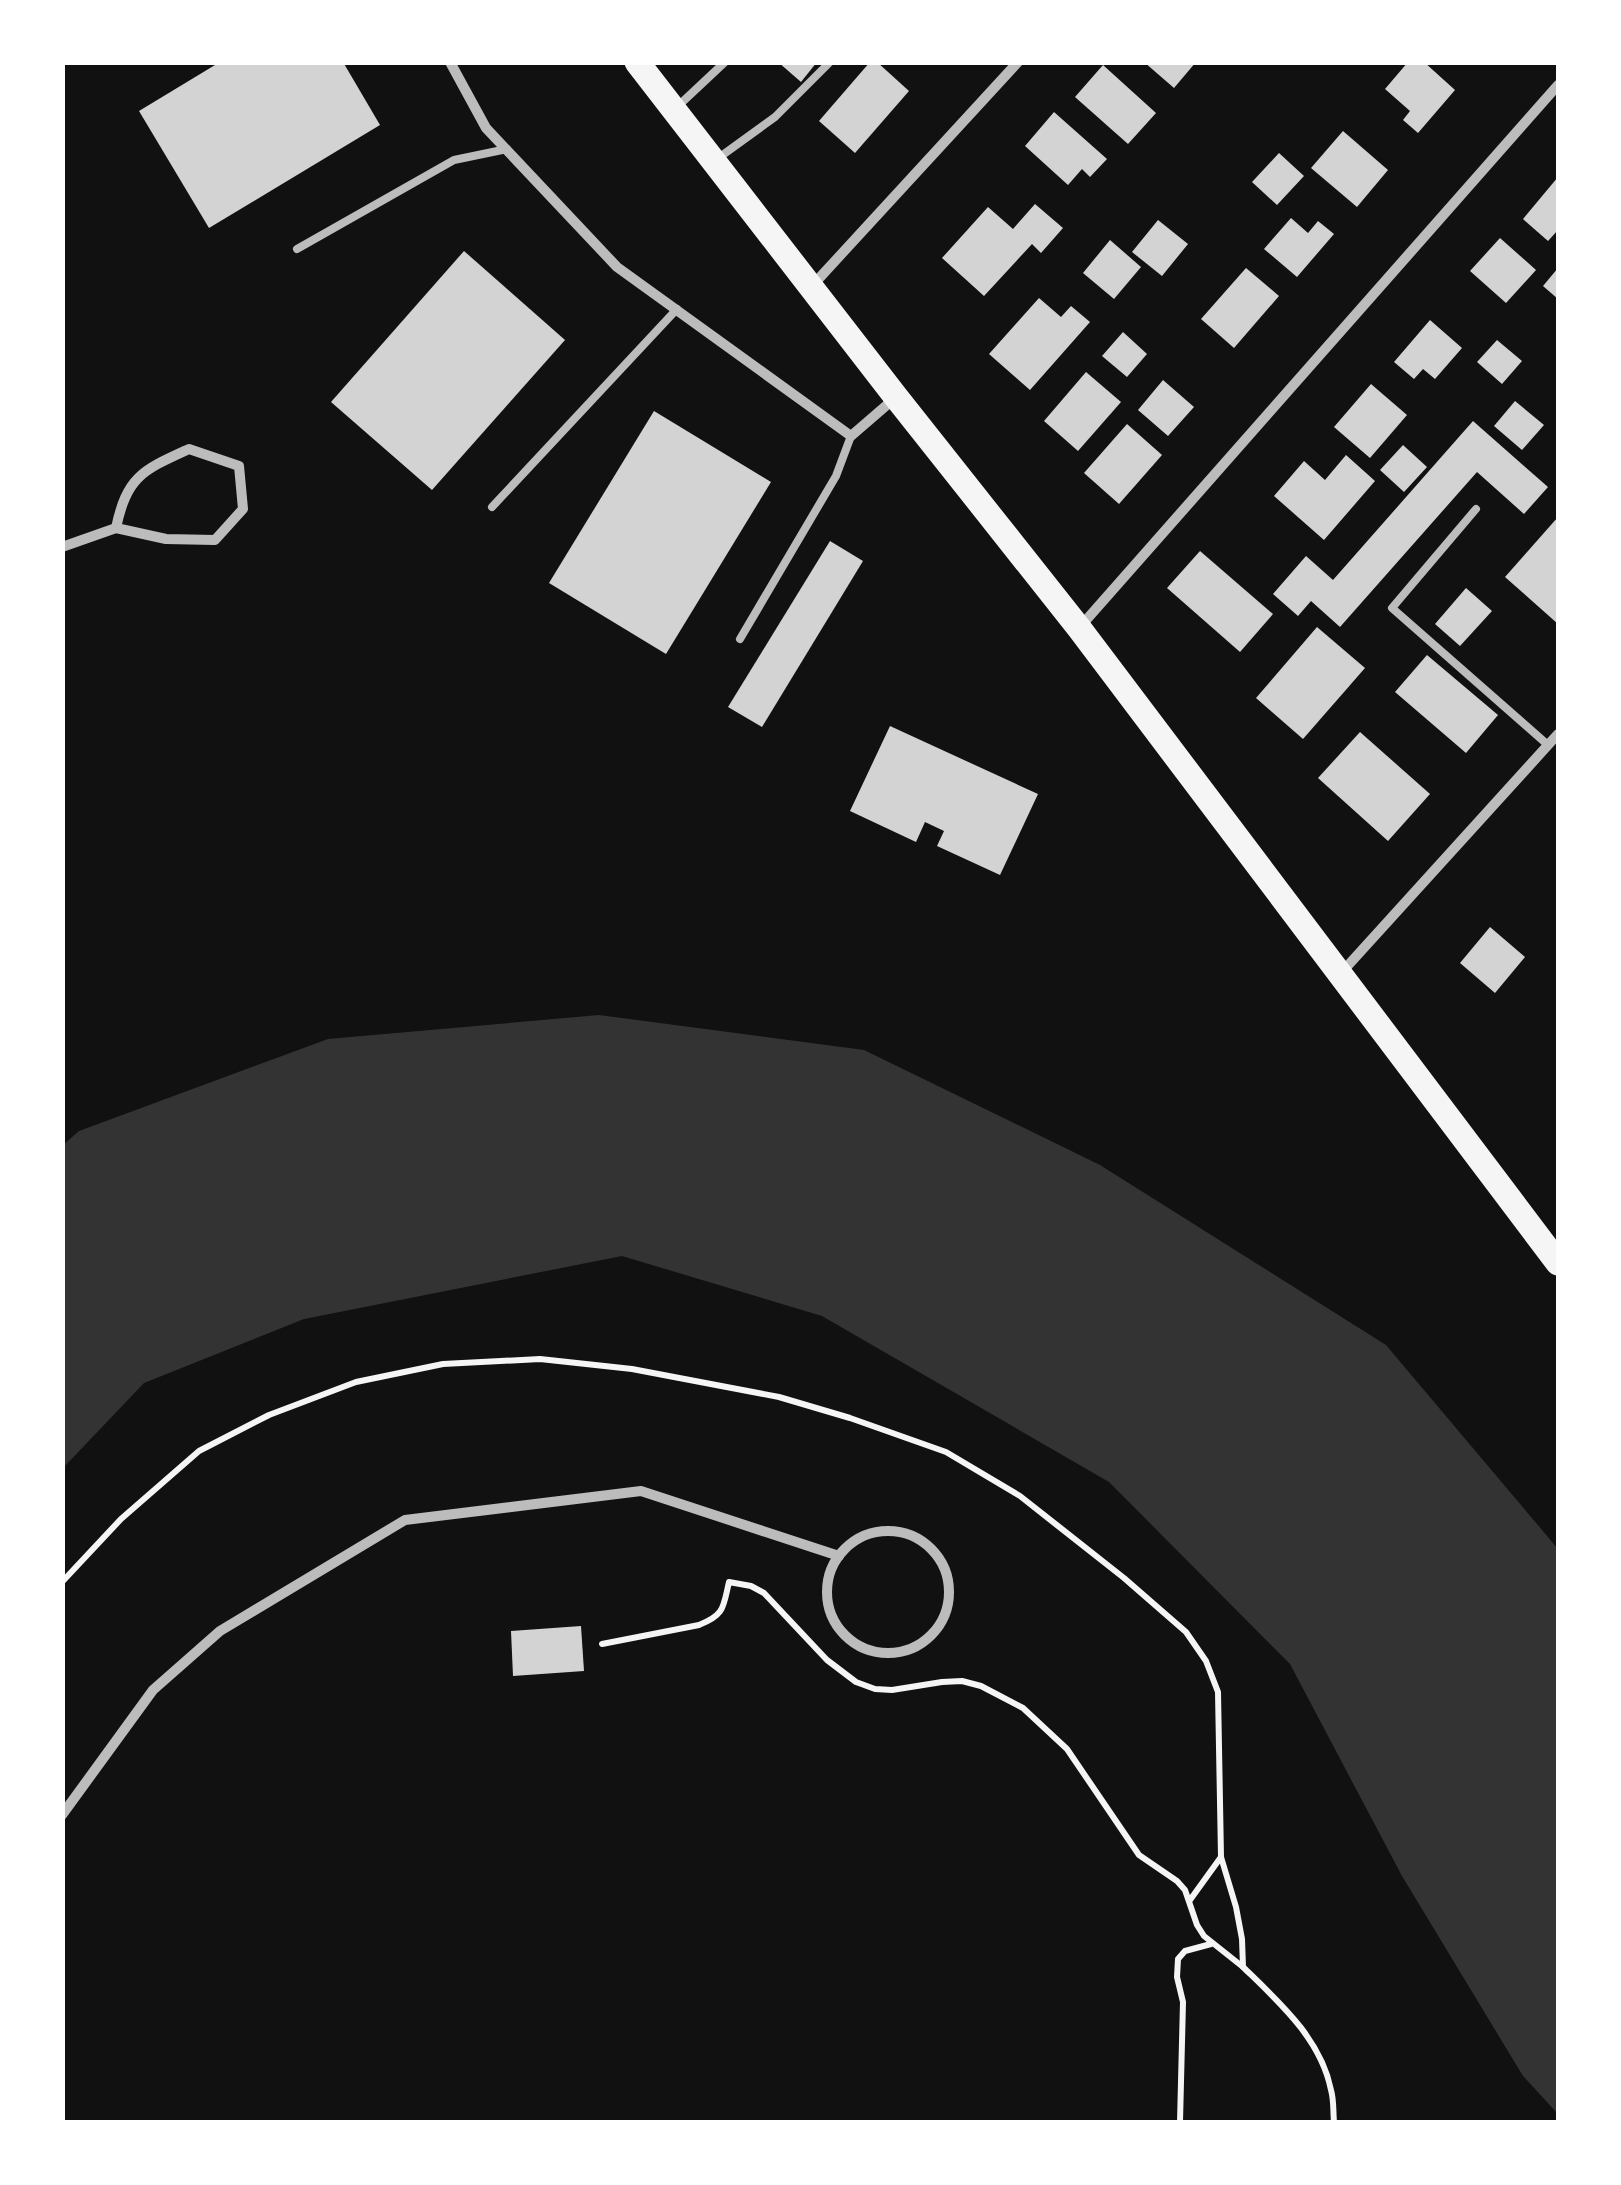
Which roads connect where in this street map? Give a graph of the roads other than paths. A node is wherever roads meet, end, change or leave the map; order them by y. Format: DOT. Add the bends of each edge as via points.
graph roads {
  1 [pos="450,62"];
  2 [pos="637,62"];
  3 [pos="725,62"];
  4 [pos="830,62"];
  5 [pos="1018,62"];
  6 [pos="1558,85"];
  7 [pos="674,110"];
  8 [pos="506,149"];
  9 [pos="714,162"];
  10 [pos="298,249"];
  11 [pos="812,287"];
  12 [pos="677,309"];
  13 [pos="896,397"];
  14 [pos="852,436"];
  15 [pos="492,506"];
  16 [pos="1476,509"];
  17 [pos="116,528"];
  18 [pos="62,547"];
  19 [pos="1079,628"];
  20 [pos="740,639"];
  21 [pos="1558,734"];
  22 [pos="1548,746"];
  23 [pos="1341,972"];
  24 [pos="1558,1264"];
  25 [pos="838,1556"];
  26 [pos="62,1815"];
  1 -- 8 [label="street" via="486,128"];
  2 -- 7 [label="main road"];
  3 -- 7 [label="lane"];
  4 -- 9 [label="lane"];
  5 -- 11 [label="street"];
  6 -- 19 [label="street"];
  7 -- 9 [label="main road"];
  8 -- 10 [label="lane" via="454,160"];
  8 -- 12 [label="street" via="617,267"];
  9 -- 11 [label="main road"];
  11 -- 13 [label="main road"];
  12 -- 14 [label="street"];
  12 -- 15 [label="lane"];
  13 -- 14 [label="street"];
  13 -- 19 [label="main road"];
  14 -- 20 [label="lane" via="836,476"];
  16 -- 22 [label="lane" via="1392,608"];
  17 -- 17 [label="street" via="215,540 242,510 239,466 188,449 146,468 122,500"];
  17 -- 18 [label="street"];
  19 -- 23 [label="main road"];
  21 -- 22 [label="street"];
  22 -- 23 [label="street"];
  23 -- 24 [label="main road"];
  25 -- 25 [label="street" via="826,1588 830,1615 846,1638 870,1651 897,1653 923,1642 941,1622 950,1596 945,1569 930,1546 906,1532 878,1531"];
  25 -- 26 [label="street" via="641,1491 405,1520 220,1630 153,1690"];
}
